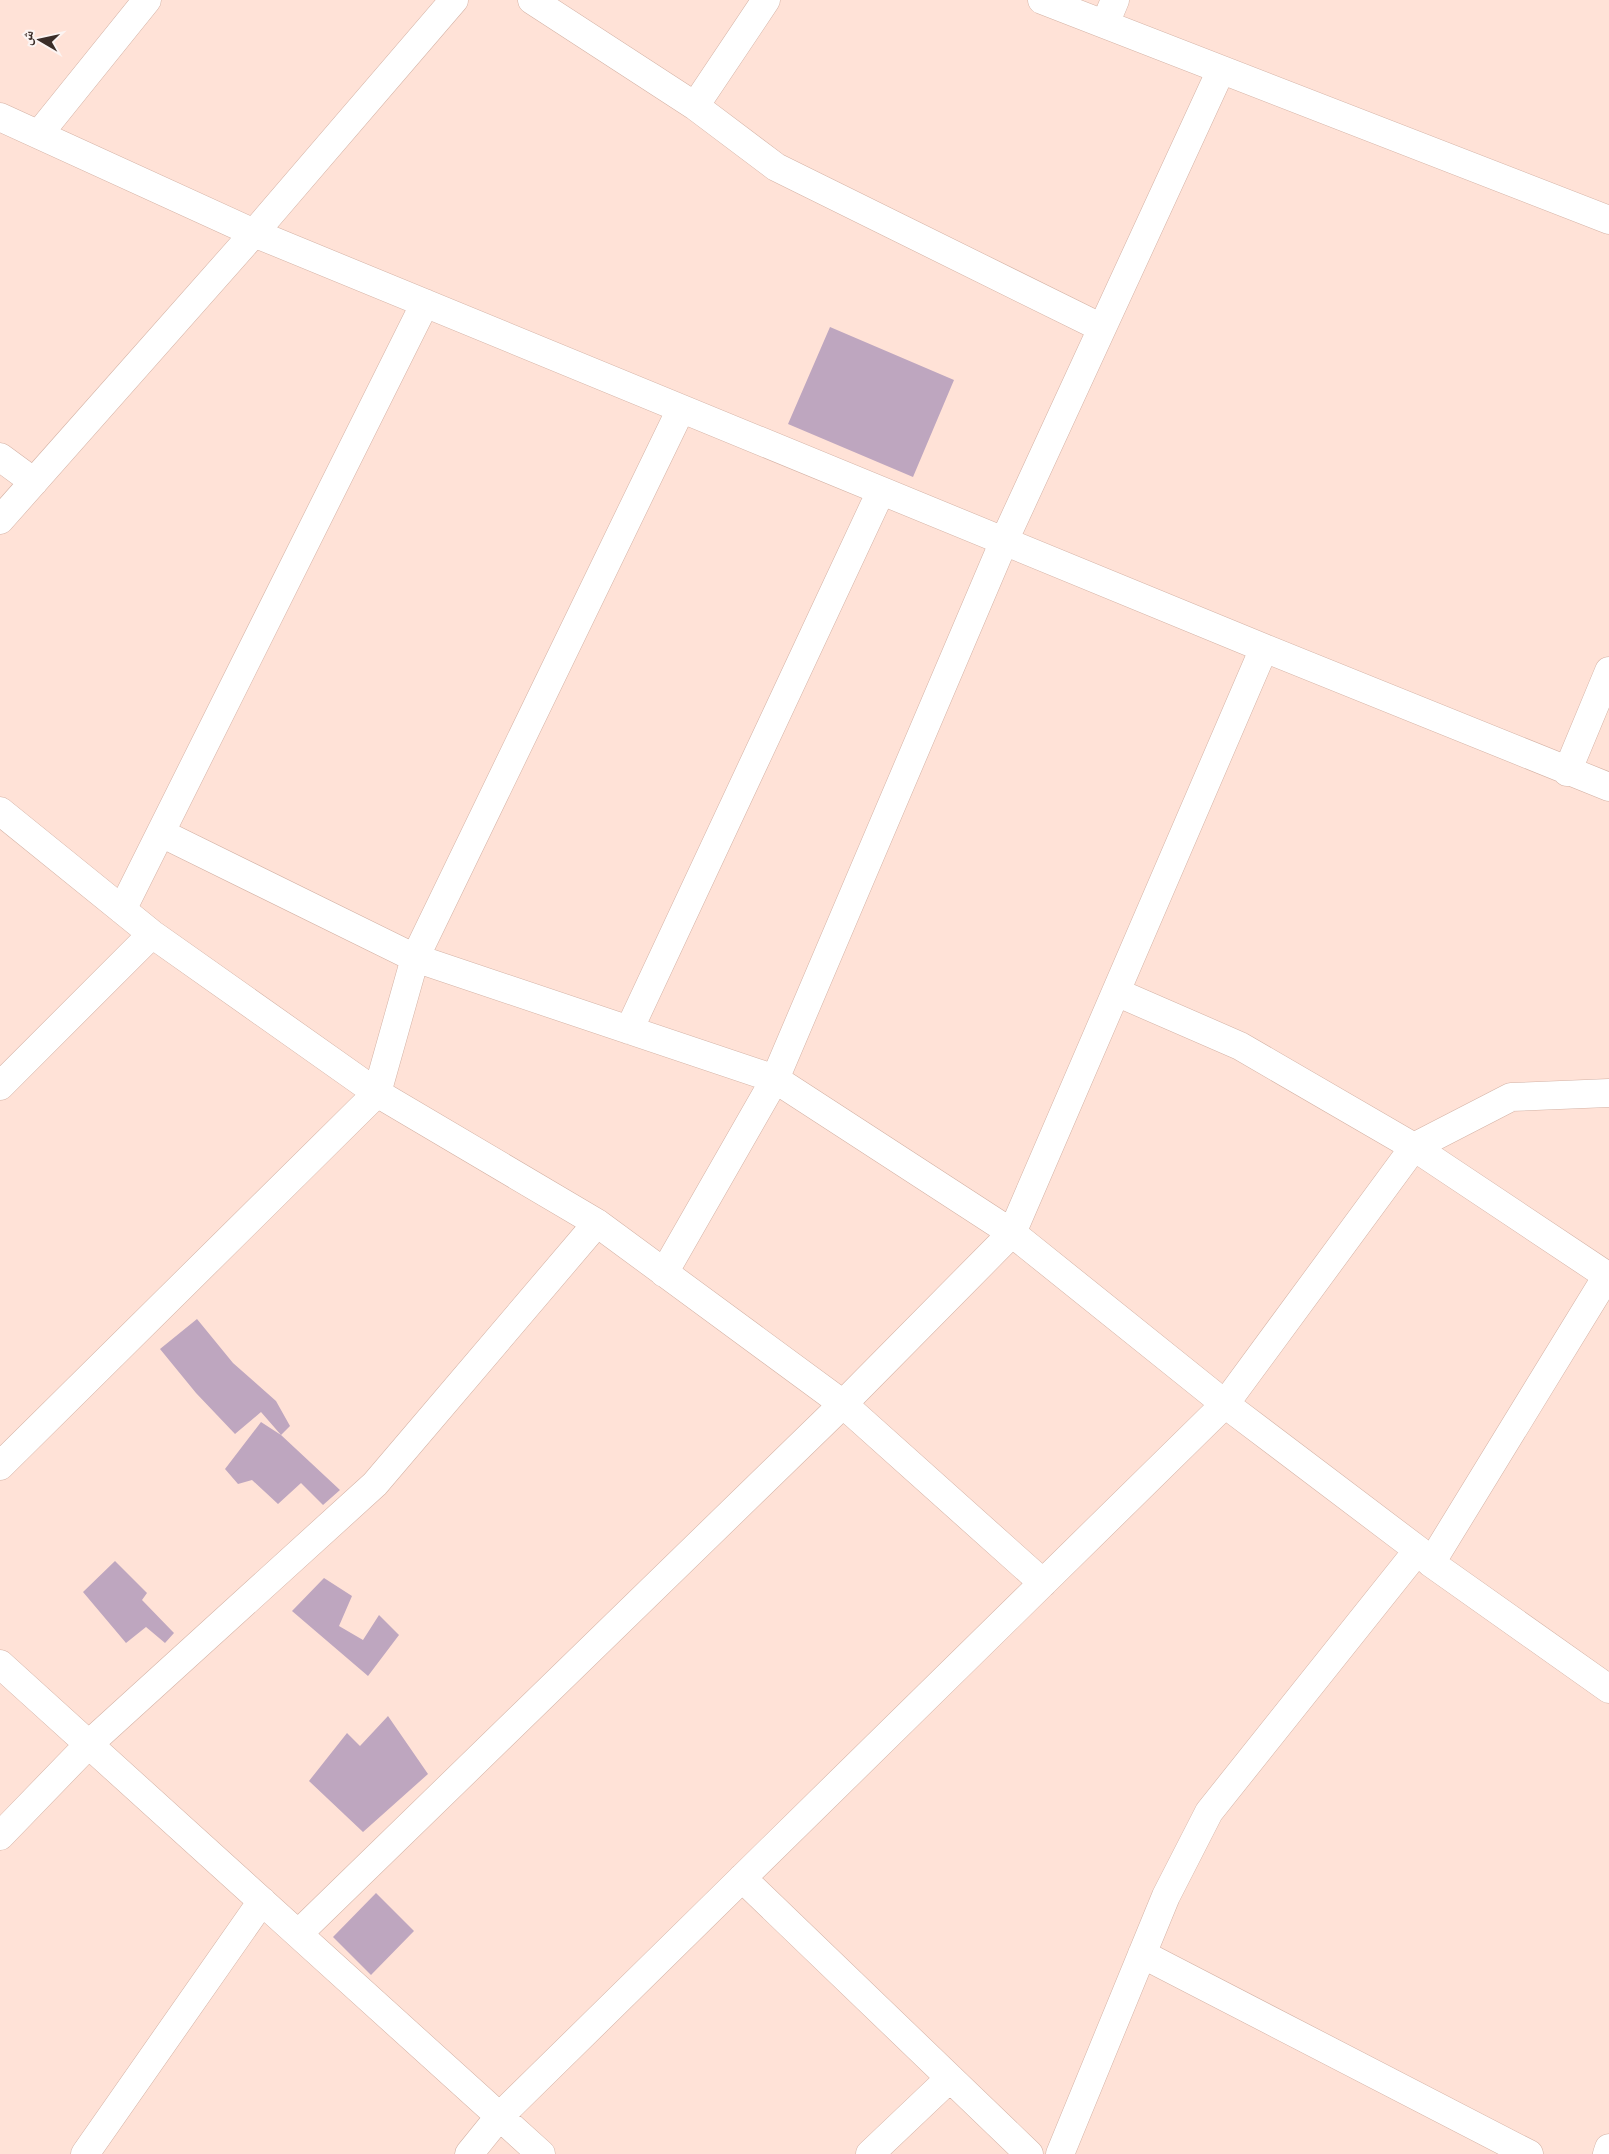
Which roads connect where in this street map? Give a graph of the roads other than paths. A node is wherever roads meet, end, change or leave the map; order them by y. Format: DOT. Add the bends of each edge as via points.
graph roads {
  1 [pos="147,0"];
  2 [pos="454,0"];
  3 [pos="532,0"];
  4 [pos="766,0"];
  5 [pos="1042,0"];
  6 [pos="1110,12"];
  7 [pos="1221,70"];
  8 [pos="695,106"];
  9 [pos="0,117"];
  10 [pos="38,134"];
  11 [pos="1609,220"];
  12 [pos="254,233"];
  13 [pos="425,303"];
  14 [pos="1102,328"];
  15 [pos="680,409"];
  16 [pos="0,457"];
  17 [pos="34,482"];
  18 [pos="881,491"];
  19 [pos="0,520"];
  20 [pos="1004,542"];
  21 [pos="1264,648"];
  22 [pos="1609,671"];
  23 [pos="1568,772"];
  24 [pos="1609,787"];
  25 [pos="0,811"];
  26 [pos="161,832"];
  27 [pos="122,910"];
  28 [pos="152,934"];
  29 [pos="415,958"];
  30 [pos="1116,992"];
  31 [pos="629,1030"];
  32 [pos="775,1079"];
  33 [pos="0,1086"];
  34 [pos="1609,1092"];
  35 [pos="377,1093"];
  36 [pos="1414,1147"];
  37 [pos="596,1223"];
  38 [pos="1012,1233"];
  39 [pos="664,1273"];
  40 [pos="1608,1276"];
  41 [pos="844,1404"];
  42 [pos="1225,1404"];
  43 [pos="0,1466"];
  44 [pos="1424,1557"];
  45 [pos="1043,1583"];
  46 [pos="0,1664"];
  47 [pos="1609,1689"];
  48 [pos="89,1744"];
  49 [pos="0,1836"];
  50 [pos="742,1878"];
  51 [pos="262,1901"];
  52 [pos="298,1934"];
  53 [pos="1142,1954"];
  54 [pos="950,2078"];
  55 [pos="499,2117"];
  56 [pos="1609,2148"];
  57 [pos="85,2154"];
  58 [pos="469,2154"];
  59 [pos="540,2154"];
  60 [pos="870,2154"];
  61 [pos="1030,2154"];
  62 [pos="1060,2154"];
  63 [pos="1529,2154"];
  64 [pos="1606,2154"];
  1 -- 10 [label="street"];
  2 -- 12 [label="street"];
  3 -- 8 [label="street"];
  4 -- 8 [label="street"];
  5 -- 6 [label="street"];
  6 -- 7 [label="street"];
  7 -- 11 [label="street"];
  7 -- 14 [label="street"];
  8 -- 14 [label="street" via="776,167"];
  9 -- 10 [label="street"];
  10 -- 12 [label="street"];
  12 -- 13 [label="street"];
  12 -- 17 [label="street"];
  13 -- 15 [label="street"];
  13 -- 26 [label="street"];
  14 -- 20 [label="street"];
  15 -- 18 [label="street"];
  15 -- 29 [label="street"];
  16 -- 17 [label="street"];
  17 -- 19 [label="street"];
  18 -- 20 [label="street"];
  18 -- 31 [label="street"];
  20 -- 21 [label="street"];
  20 -- 32 [label="street"];
  21 -- 23 [label="street"];
  21 -- 30 [label="street"];
  22 -- 23 [label="street"];
  23 -- 24 [label="street"];
  25 -- 27 [label="street"];
  26 -- 27 [label="street"];
  26 -- 29 [label="street"];
  27 -- 28 [label="street"];
  28 -- 33 [label="street"];
  28 -- 35 [label="street"];
  29 -- 31 [label="street"];
  29 -- 35 [label="street"];
  30 -- 36 [label="street" via="1240,1046"];
  30 -- 38 [label="street"];
  31 -- 32 [label="street"];
  32 -- 38 [label="street"];
  32 -- 39 [label="street"];
  34 -- 36 [label="street" via="1511,1097"];
  35 -- 37 [label="street"];
  35 -- 43 [label="street"];
  36 -- 40 [label="street"];
  36 -- 42 [label="street"];
  37 -- 39 [label="street"];
  37 -- 48 [label="street" via="375,1484"];
  38 -- 41 [label="street"];
  38 -- 42 [label="street"];
  39 -- 41 [label="street"];
  40 -- 44 [label="street"];
  41 -- 45 [label="street"];
  41 -- 52 [label="street"];
  42 -- 44 [label="street"];
  42 -- 45 [label="street"];
  44 -- 47 [label="street"];
  44 -- 53 [label="street" via="1209,1812 1166,1896"];
  45 -- 50 [label="street"];
  46 -- 48 [label="street"];
  48 -- 49 [label="street"];
  48 -- 51 [label="street"];
  50 -- 54 [label="street"];
  50 -- 55 [label="street"];
  51 -- 52 [label="street"];
  51 -- 57 [label="street"];
  52 -- 55 [label="street"];
  53 -- 62 [label="street"];
  53 -- 63 [label="street"];
  54 -- 60 [label="street"];
  54 -- 61 [label="street"];
  55 -- 58 [label="street"];
  55 -- 59 [label="street"];
  56 -- 64 [label="street"];
}
